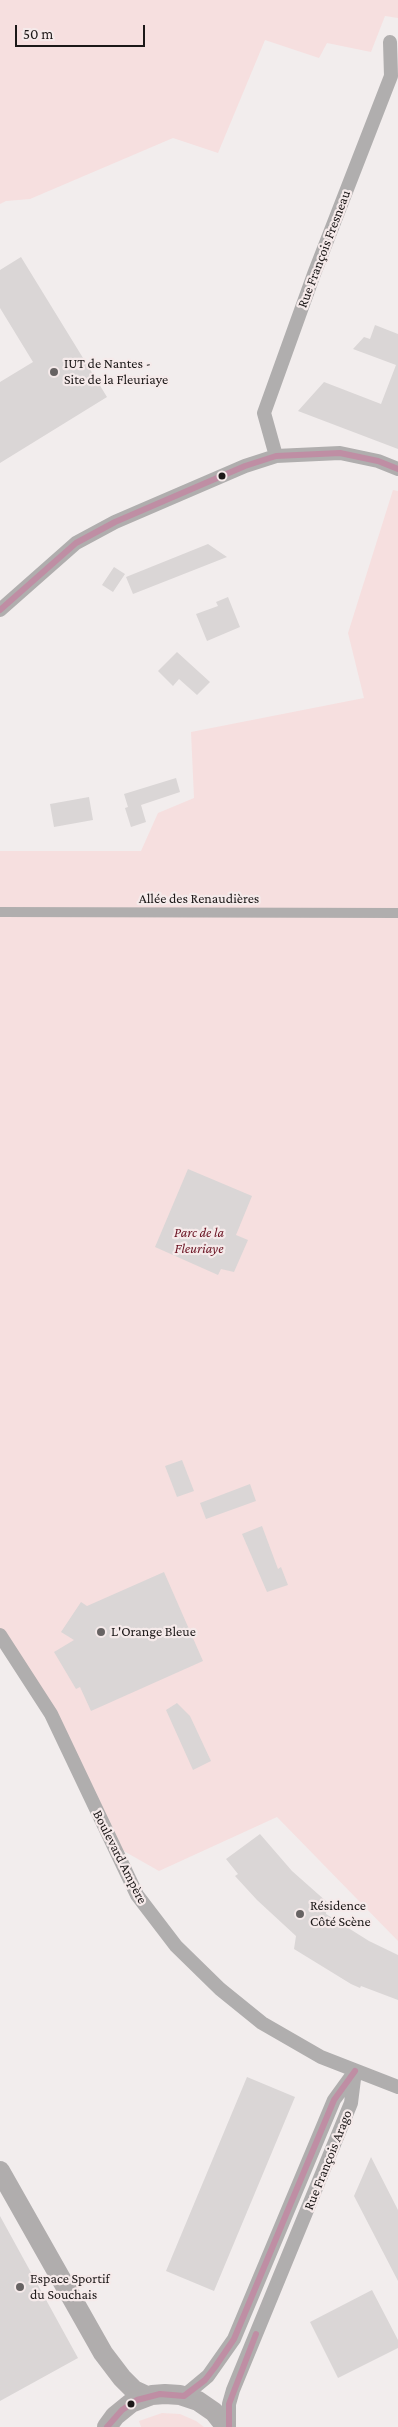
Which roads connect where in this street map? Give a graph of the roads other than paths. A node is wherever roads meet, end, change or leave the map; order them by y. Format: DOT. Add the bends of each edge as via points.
graph roads {
  1 [pos="390,42"];
  2 [pos="276,456"];
  3 [pos="398,469"];
  4 [pos="0,610"];
  5 [pos="0,912"];
  6 [pos="398,913"];
  7 [pos="0,1635"];
  8 [pos="355,2071"];
  9 [pos="398,2087"];
  10 [pos="0,2170"];
  11 [pos="103,2353"];
  12 [pos="147,2396"];
  13 [pos="184,2396"];
  14 [pos="111,2422"];
  15 [pos="228,2427"];
  1 -- 2 [label="street, Rue François Fresneau" via="390,76 320,256 264,414"];
  2 -- 3 [label="street" via="340,453"];
  2 -- 4 [label="street" via="168,498 76,543"];
  5 -- 6 [label="street, Allée des Renaudières"];
  7 -- 8 [label="street, Boulevard Ampère" via="51,1714 137,1895 176,1946 220,1989 262,2023 321,2057"];
  8 -- 9 [label="street, Boulevard Ampère"];
  8 -- 13 [label="street, Rue François Arago" via="334,2100 234,2339 208,2376"];
  8 -- 15 [label="street, Rue François Arago" via="351,2103 233,2390"];
  10 -- 11 [label="main road"];
  11 -- 12 [label="main road" via="134,2390"];
  11 -- 14 [label="main road" via="114,2383 116,2400"];
  12 -- 13 [label="main road"];
  12 -- 14 [label="main road" via="128,2405"];
  13 -- 15 [label="main road" via="210,2409"];
}
